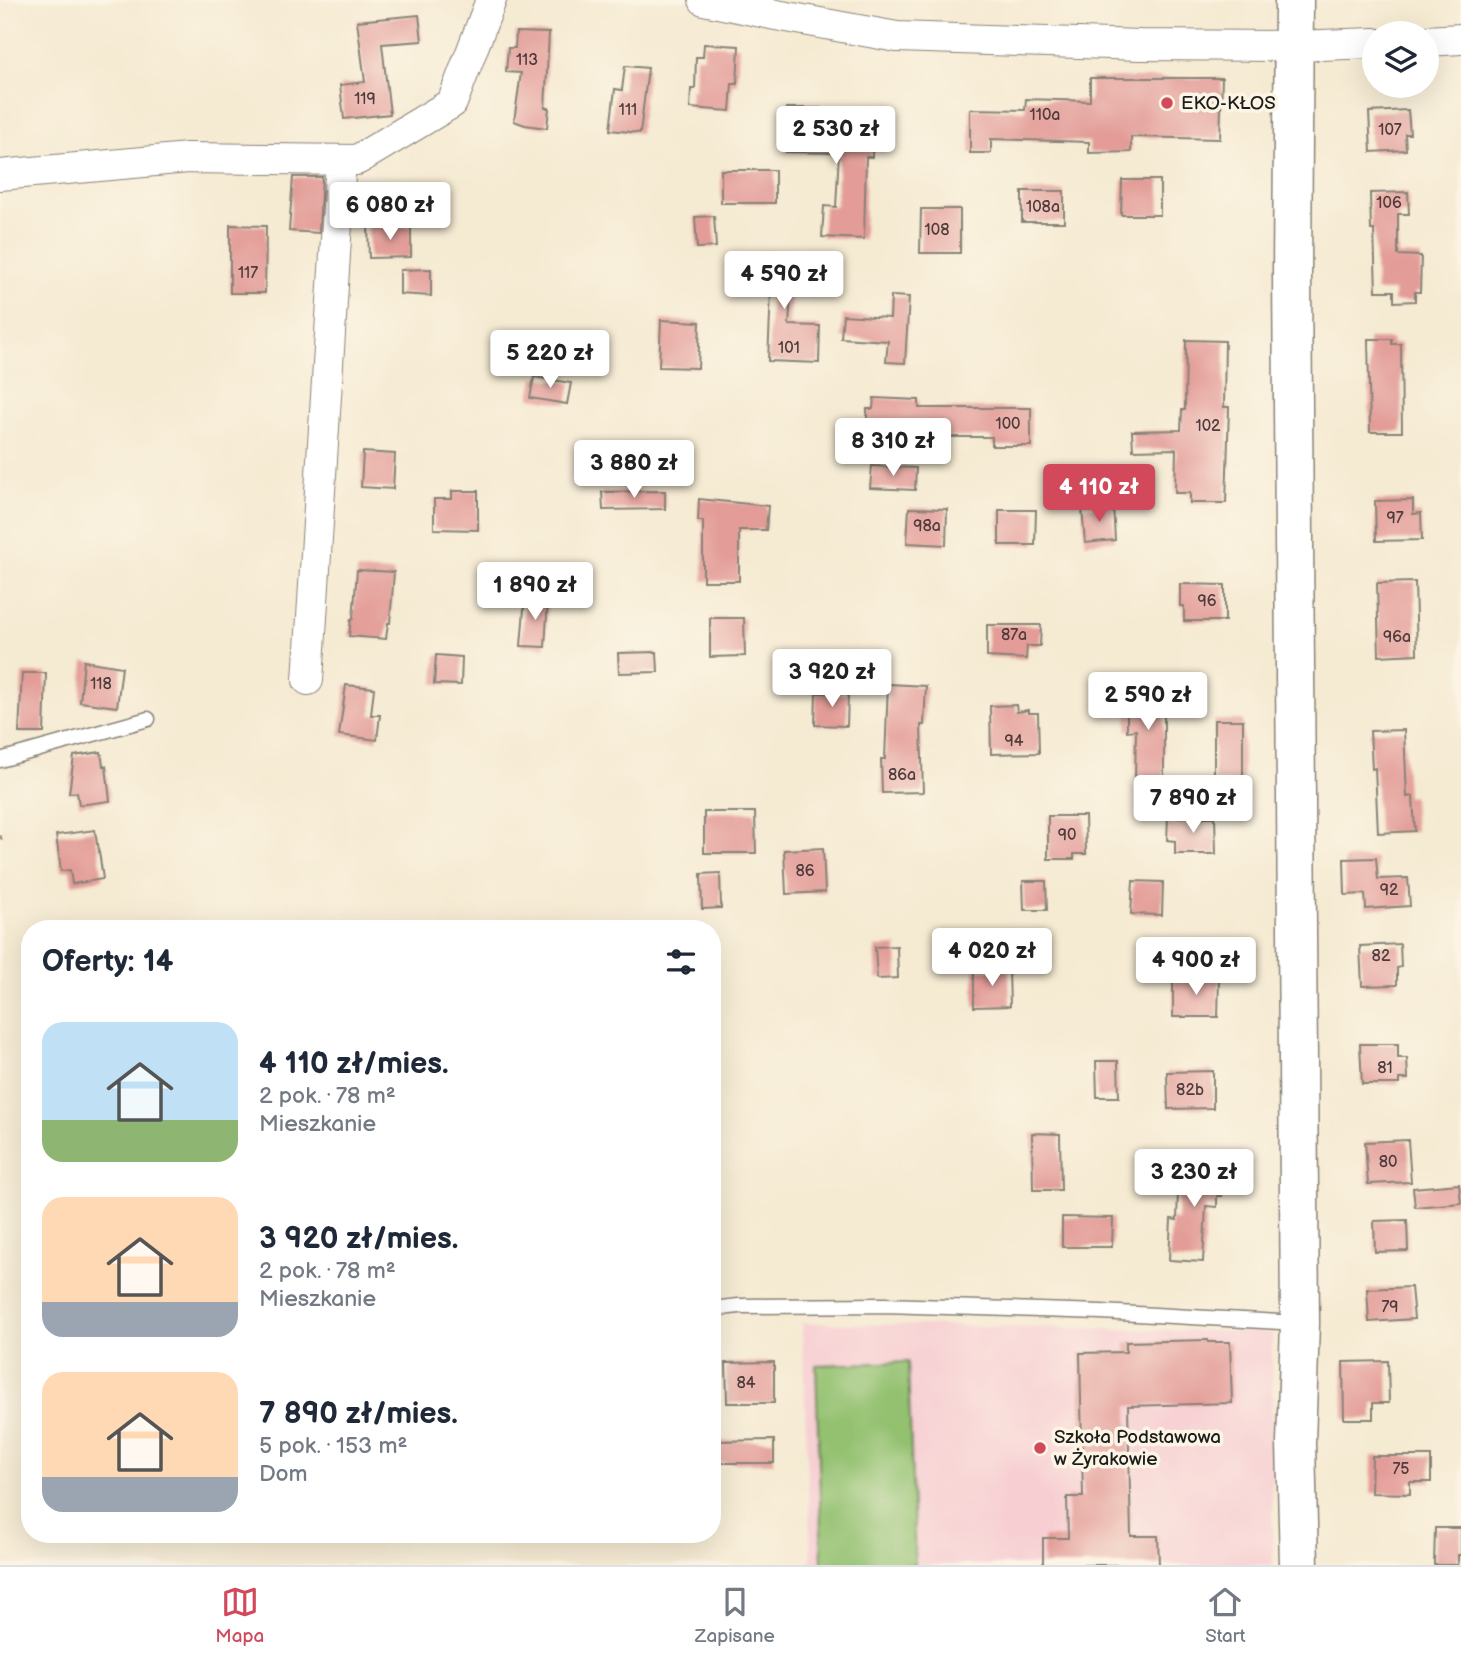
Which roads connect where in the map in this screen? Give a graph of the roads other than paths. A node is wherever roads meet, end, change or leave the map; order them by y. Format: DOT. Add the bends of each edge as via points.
graph roads {
  1 [pos="491,0"];
  2 [pos="704,0"];
  3 [pos="1294,0"];
  4 [pos="1461,39"];
  5 [pos="1439,40"];
  6 [pos="1362,43"];
  7 [pos="1294,46"];
  8 [pos="341,160"];
  9 [pos="0,175"];
  10 [pos="308,680"];
  11 [pos="148,719"];
  12 [pos="0,760"];
  13 [pos="721,1308"];
  14 [pos="1300,1323"];
  15 [pos="1298,1565"];
  1 -- 8 [label="street" via="452,103 357,160"];
  2 -- 7 [label="street" via="897,37"];
  3 -- 7 [label="street"];
  4 -- 5 [label="street"];
  6 -- 7 [label="street"];
  7 -- 14 [label="street"];
  8 -- 9 [label="street" via="188,158"];
  8 -- 10 [label="street"];
  11 -- 12 [label="lane"];
  13 -- 14 [label="lane" via="885,1305"];
  14 -- 15 [label="street"];
}
